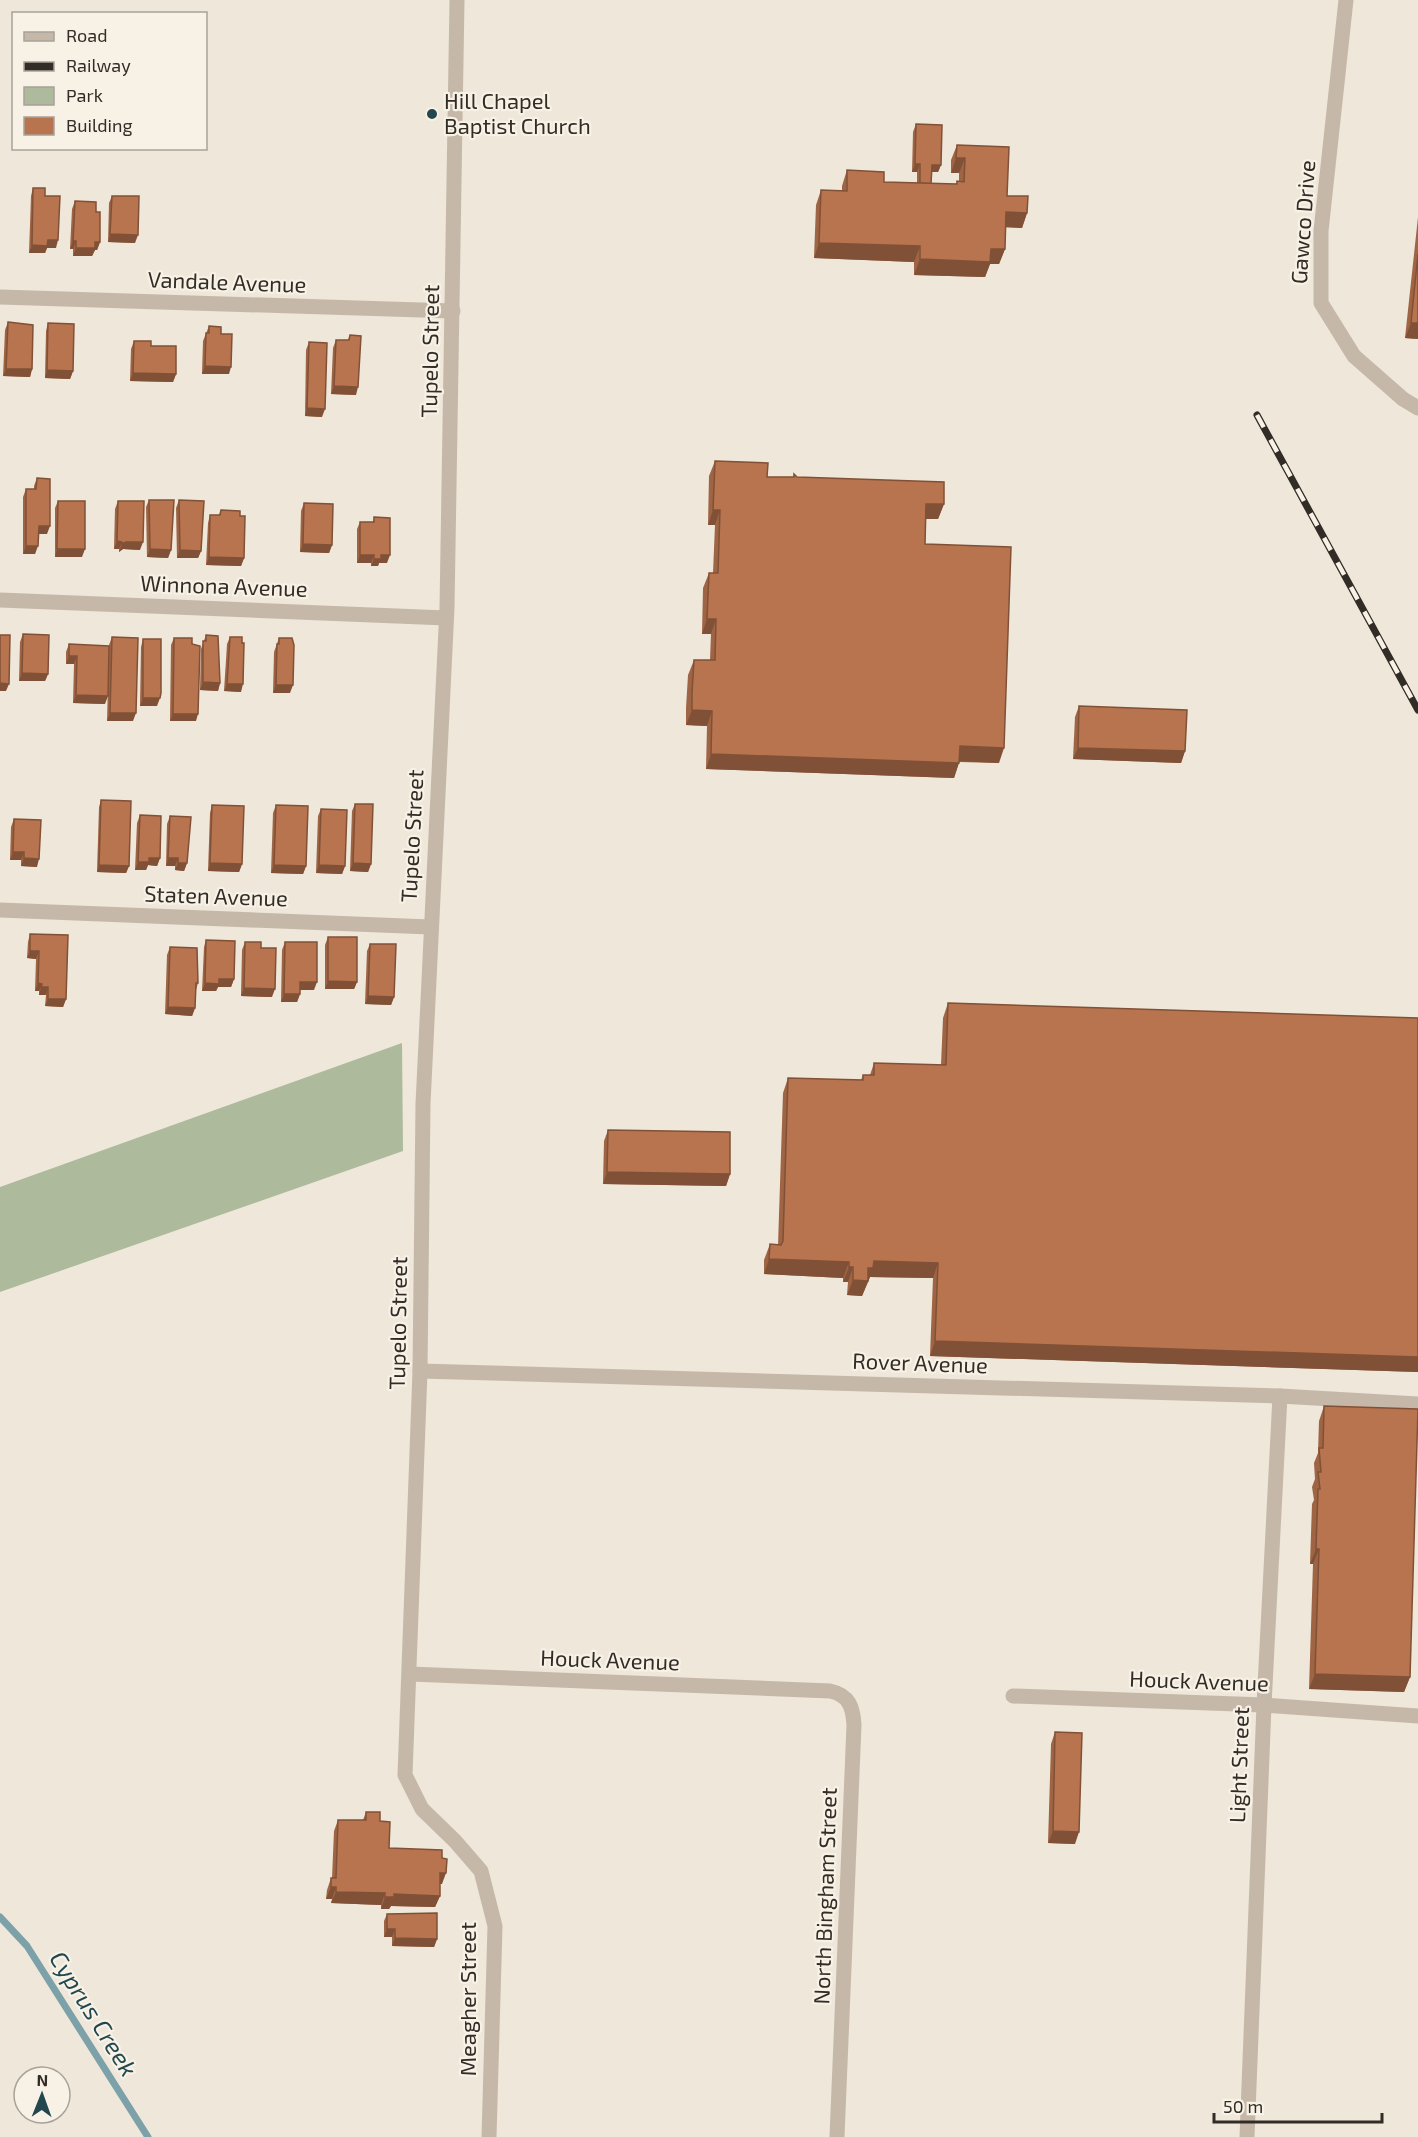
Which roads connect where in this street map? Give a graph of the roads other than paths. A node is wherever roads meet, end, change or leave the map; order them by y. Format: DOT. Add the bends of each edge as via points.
graph roads {
  1 [pos="457,0"];
  2 [pos="1346,0"];
  3 [pos="0,297"];
  4 [pos="453,311"];
  5 [pos="1418,408"];
  6 [pos="0,600"];
  7 [pos="446,618"];
  8 [pos="0,910"];
  9 [pos="430,927"];
  10 [pos="420,1371"];
  11 [pos="1280,1396"];
  12 [pos="1418,1404"];
  13 [pos="410,1674"];
  14 [pos="809,1690"];
  15 [pos="1013,1696"];
  16 [pos="1264,1705"];
  17 [pos="1418,1716"];
  18 [pos="489,2137"];
  19 [pos="837,2137"];
  20 [pos="1247,2137"];
  1 -- 4 [label="street, Tupelo Street"];
  2 -- 5 [label="street, Gawco Drive" via="1321,231 1321,303 1354,356"];
  3 -- 4 [label="street, Vandale Avenue"];
  4 -- 7 [label="street, Tupelo Street"];
  6 -- 7 [label="street, Winnona Avenue"];
  7 -- 9 [label="street, Tupelo Street"];
  8 -- 9 [label="street, Staten Avenue"];
  9 -- 10 [label="street, Tupelo Street" via="423,1104"];
  10 -- 11 [label="street, Rover Avenue"];
  10 -- 13 [label="street, Tupelo Street"];
  11 -- 12 [label="street, Rover Avenue"];
  11 -- 16 [label="street, Light Street"];
  13 -- 14 [label="street, Houck Avenue"];
  13 -- 18 [label="street, Meagher Street" via="405,1775 422,1809 481,1871 495,1926"];
  14 -- 19 [label="street, North Bingham Street" via="838,1693 850,1704 854,1715"];
  15 -- 16 [label="street, Houck Avenue"];
  16 -- 17 [label="street, Houck Avenue"];
  16 -- 20 [label="street, Light Street"];
}
